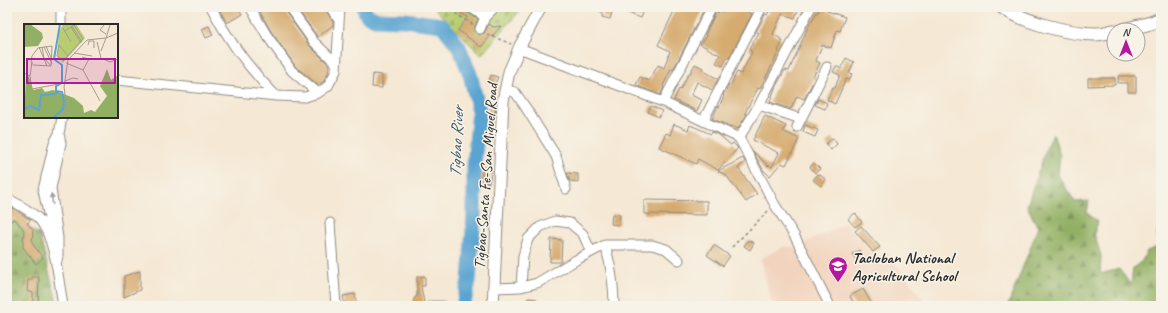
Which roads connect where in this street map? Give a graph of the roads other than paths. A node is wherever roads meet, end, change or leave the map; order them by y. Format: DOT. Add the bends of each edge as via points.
graph roads {
  1 [pos="61,7"];
  2 [pos="211,7"];
  3 [pos="250,7"];
  4 [pos="289,7"];
  5 [pos="330,7"];
  6 [pos="340,7"];
  7 [pos="470,7"];
  8 [pos="495,7"];
  9 [pos="541,7"];
  10 [pos="712,7"];
  11 [pos="762,7"];
  12 [pos="811,7"];
  13 [pos="1002,7"];
  14 [pos="485,17"];
  15 [pos="1161,19"];
  16 [pos="339,20"];
  17 [pos="61,24"];
  18 [pos="1146,24"];
  19 [pos="480,29"];
  20 [pos="1106,32"];
  21 [pos="519,48"];
  22 [pos="336,63"];
  23 [pos="827,67"];
  24 [pos="118,80"];
  25 [pos="506,90"];
  26 [pos="318,93"];
  27 [pos="276,96"];
  28 [pos="663,102"];
  29 [pos="759,105"];
  30 [pos="62,118"];
  31 [pos="801,119"];
  32 [pos="703,121"];
  33 [pos="797,127"];
  34 [pos="59,134"];
  35 [pos="740,138"];
  36 [pos="566,189"];
  37 [pos="7,198"];
  38 [pos="330,223"];
  39 [pos="50,238"];
  40 [pos="605,245"];
  41 [pos="591,252"];
  42 [pos="679,260"];
  43 [pos="56,265"];
  44 [pos="521,287"];
  45 [pos="492,288"];
  46 [pos="63,306"];
  47 [pos="336,306"];
  48 [pos="431,306"];
  49 [pos="435,306"];
  50 [pos="444,306"];
  51 [pos="492,306"];
  52 [pos="614,306"];
  53 [pos="830,306"];
  1 -- 17 [label="street"];
  2 -- 27 [label="street" via="241,57"];
  3 -- 26 [label="street" via="292,71"];
  4 -- 22 [label="street" via="314,42"];
  5 -- 16 [label="street"];
  6 -- 16 [label="street"];
  7 -- 14 [label="street"];
  8 -- 14 [label="street"];
  9 -- 21 [label="main road, Tigbao-Santa Fe-San Miguel Road"];
  10 -- 28 [label="street"];
  11 -- 32 [label="street"];
  12 -- 29 [label="street"];
  13 -- 20 [label="highway" via="1008,12 1052,27 1096,34"];
  14 -- 19 [label="street"];
  15 -- 18 [label="highway"];
  16 -- 22 [label="street"];
  21 -- 25 [label="main road, Tigbao-Santa Fe-San Miguel Road"];
  21 -- 28 [label="street"];
  22 -- 26 [label="street" via="336,71 328,86"];
  23 -- 31 [label="street"];
  24 -- 27 [label="street"];
  25 -- 36 [label="street" via="515,92 556,156"];
  25 -- 45 [label="main road, Tigbao-Santa Fe-San Miguel Road" via="503,101"];
  26 -- 27 [label="street" via="305,97"];
  28 -- 32 [label="street"];
  29 -- 31 [label="street"];
  29 -- 35 [label="street"];
  30 -- 34 [label="street"];
  31 -- 33 [label="street"];
  32 -- 35 [label="street"];
  34 -- 39 [label="street" via="54,143 42,190 49,218"];
  43 -- 34 [label="street, one-way" via="58,238 51,188 61,143"];
  35 -- 53 [label="street"];
  37 -- 39 [label="street" via="39,219"];
  38 -- 47 [label="street"];
  39 -- 43 [label="street"];
  40 -- 41 [label="street"];
  40 -- 42 [label="street" via="652,245 666,249"];
  40 -- 52 [label="street" via="614,288"];
  41 -- 44 [label="street" via="537,283"];
  41 -- 44 [label="street" via="583,234 570,223 555,221 540,227 528,239 523,256"];
  43 -- 46 [label="street"];
  44 -- 45 [label="street"];
  45 -- 51 [label="main road, Tigbao-Santa Fe-San Miguel Road"];
  48 -- 49 [label="street"];
  49 -- 50 [label="street"];
}
